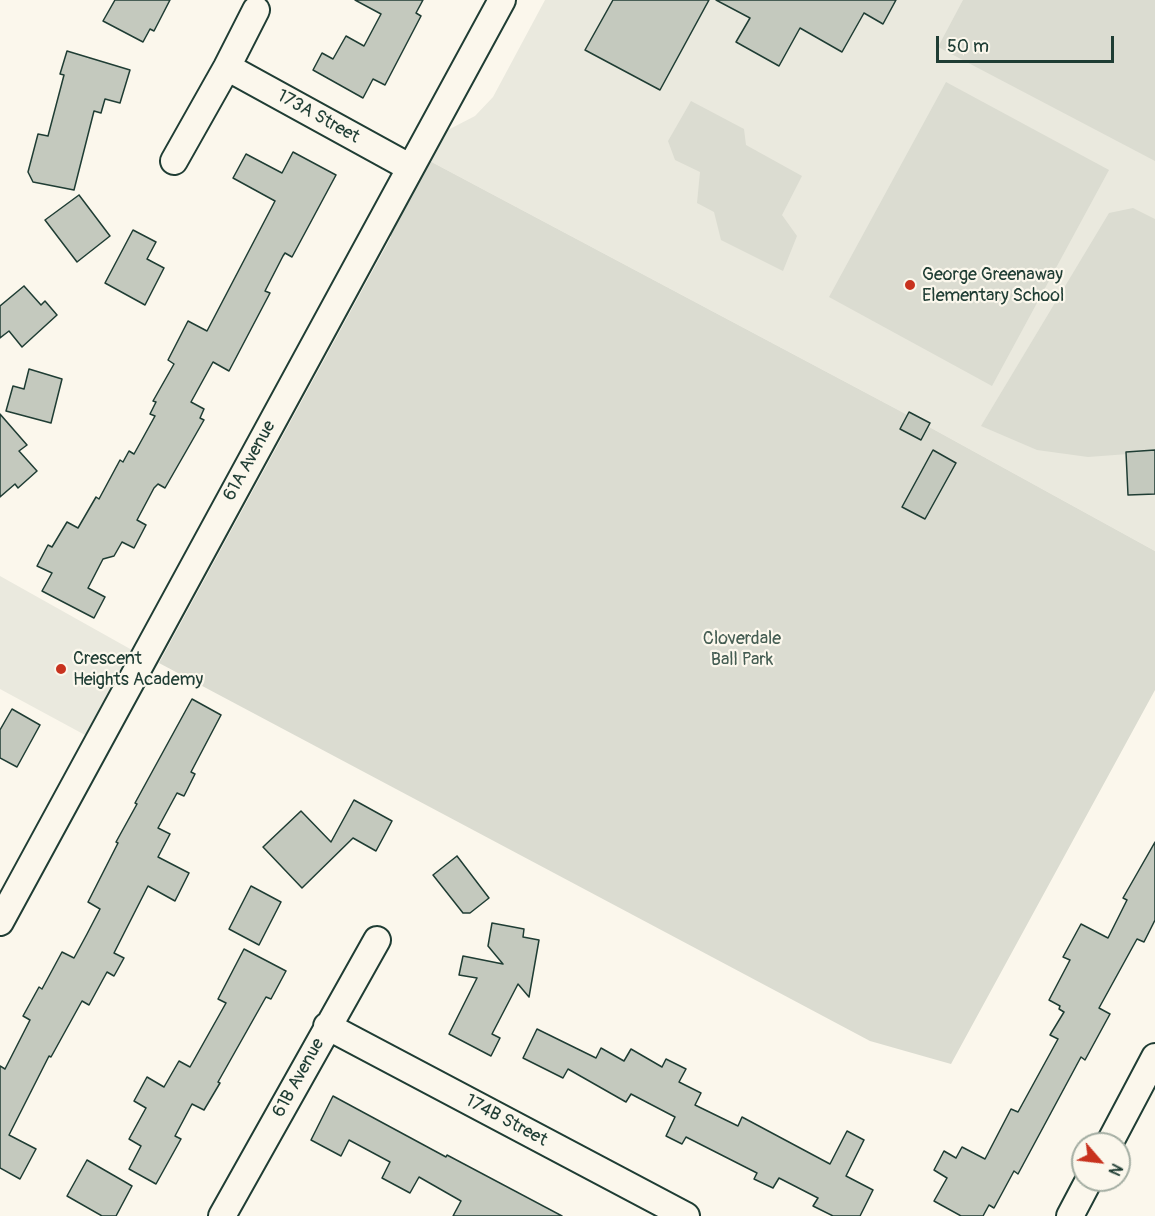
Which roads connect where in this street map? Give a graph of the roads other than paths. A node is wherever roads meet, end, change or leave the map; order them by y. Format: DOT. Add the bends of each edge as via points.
graph roads {
  1 [pos="502,0"];
  2 [pos="256,10"];
  3 [pos="227,67"];
  4 [pos="174,161"];
  5 [pos="409,167"];
  6 [pos="0,922"];
  7 [pos="377,940"];
  8 [pos="327,1026"];
  9 [pos="1155,1057"];
  10 [pos="1115,1132"];
  11 [pos="1083,1192"];
  12 [pos="222,1216"];
  13 [pos="686,1216"];
  14 [pos="1070,1216"];
  1 -- 5 [label="street, 61A Avenue"];
  2 -- 3 [label="street"];
  3 -- 4 [label="street"];
  3 -- 5 [label="street, 173A Street"];
  5 -- 6 [label="street, 61A Avenue"];
  7 -- 8 [label="street, 61B Avenue"];
  8 -- 12 [label="street, 61B Avenue"];
  8 -- 13 [label="street, 174B Street"];
  9 -- 10 [label="street"];
  11 -- 14 [label="street"];
}
